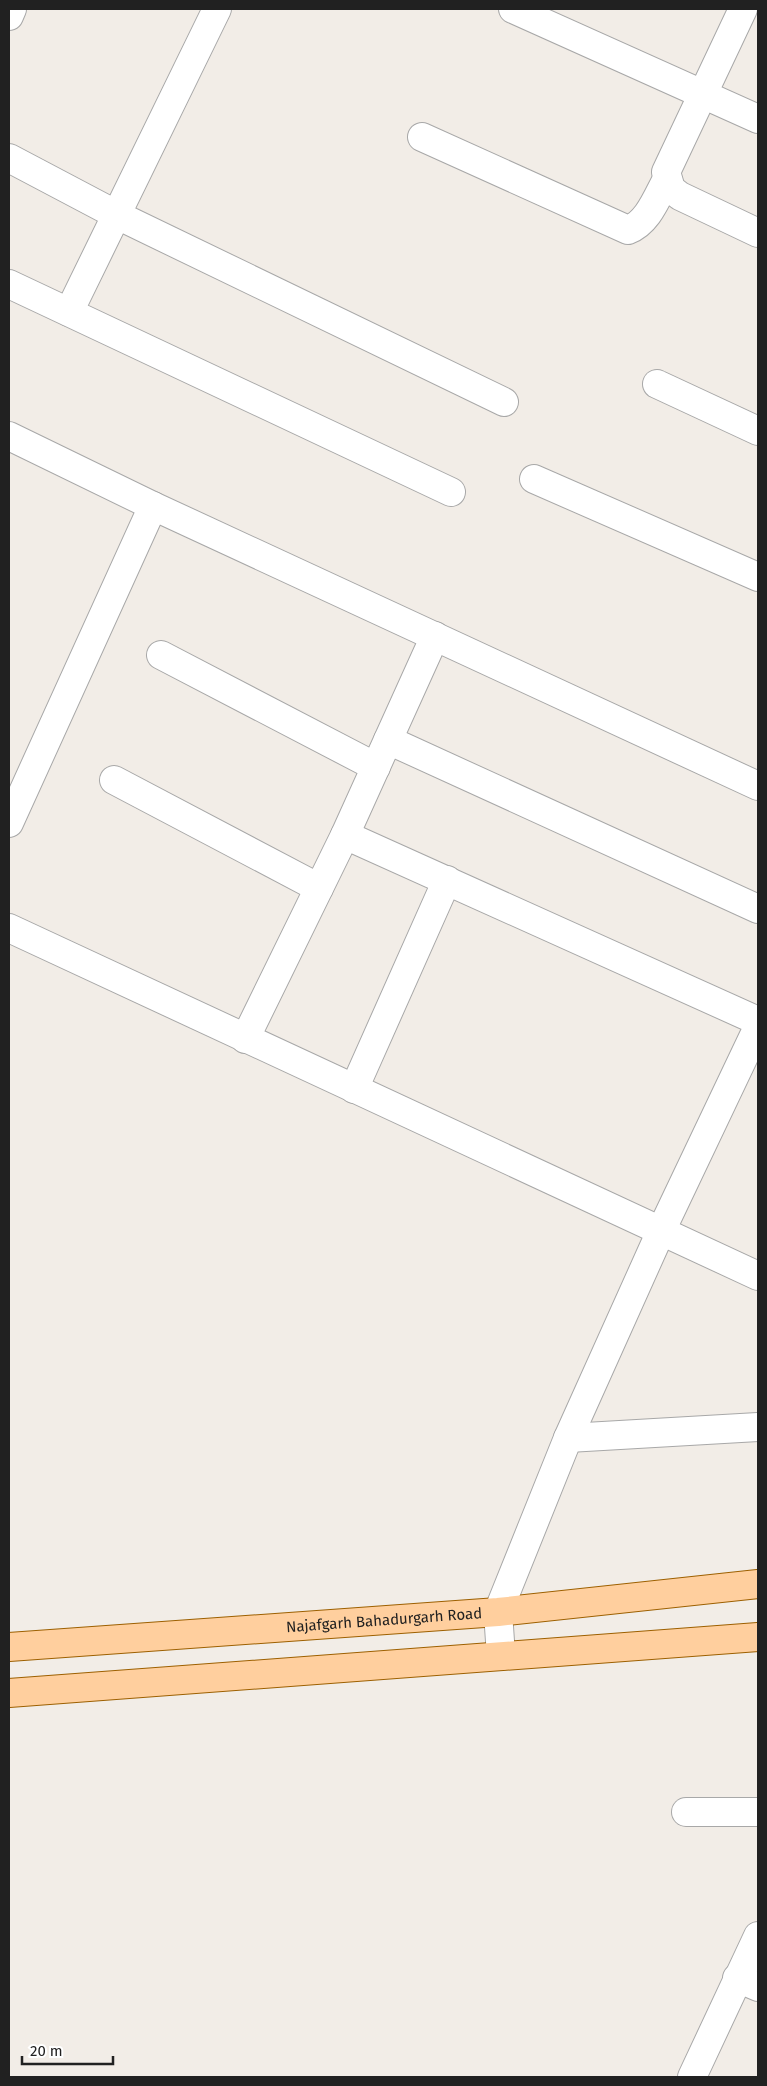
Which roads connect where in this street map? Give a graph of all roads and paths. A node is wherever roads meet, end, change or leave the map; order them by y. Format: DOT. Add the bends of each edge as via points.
graph roads {
  1 [pos="12,9"];
  2 [pos="217,9"];
  3 [pos="513,9"];
  4 [pos="743,9"];
  5 [pos="9,16"];
  6 [pos="703,95"];
  7 [pos="758,119"];
  8 [pos="422,137"];
  9 [pos="9,158"];
  10 [pos="667,180"];
  11 [pos="117,215"];
  12 [pos="758,233"];
  13 [pos="9,284"];
  14 [pos="69,312"];
  15 [pos="657,384"];
  16 [pos="504,402"];
  17 [pos="758,431"];
  18 [pos="10,439"];
  19 [pos="534,479"];
  20 [pos="451,492"];
  21 [pos="153,506"];
  22 [pos="758,577"];
  23 [pos="435,636"];
  24 [pos="161,654"];
  25 [pos="388,740"];
  26 [pos="376,767"];
  27 [pos="114,780"];
  28 [pos="758,786"];
  29 [pos="9,823"];
  30 [pos="345,834"];
  31 [pos="447,880"];
  32 [pos="319,888"];
  33 [pos="758,909"];
  34 [pos="9,928"];
  35 [pos="758,1021"];
  36 [pos="758,1026"];
  37 [pos="245,1039"];
  38 [pos="354,1089"];
  39 [pos="661,1231"];
  40 [pos="758,1276"];
  41 [pos="758,1427"];
  42 [pos="568,1438"];
  43 [pos="758,1584"];
  44 [pos="498,1612"];
  45 [pos="758,1637"];
  46 [pos="9,1647"];
  47 [pos="501,1656"];
  48 [pos="9,1693"];
  49 [pos="686,1812"];
  50 [pos="758,1812"];
  51 [pos="758,1936"];
  52 [pos="748,1982"];
  53 [pos="692,2077"];
  1 -- 5 [label="street"];
  2 -- 11 [label="street"];
  3 -- 6 [label="street"];
  4 -- 6 [label="street"];
  6 -- 7 [label="street"];
  6 -- 10 [label="street" via="666,172"];
  8 -- 10 [label="street" via="628,230 638,227"];
  9 -- 11 [label="street"];
  10 -- 12 [label="street" via="671,189 680,196"];
  11 -- 14 [label="street"];
  11 -- 16 [label="street"];
  13 -- 14 [label="street"];
  14 -- 20 [label="street"];
  15 -- 17 [label="street"];
  18 -- 21 [label="street"];
  19 -- 22 [label="street"];
  21 -- 23 [label="street"];
  21 -- 29 [label="street"];
  23 -- 25 [label="street"];
  23 -- 28 [label="street"];
  24 -- 26 [label="street"];
  25 -- 26 [label="street"];
  25 -- 33 [label="street"];
  26 -- 30 [label="street"];
  27 -- 32 [label="street"];
  30 -- 31 [label="street"];
  30 -- 32 [label="street"];
  31 -- 35 [label="street"];
  31 -- 38 [label="street"];
  32 -- 37 [label="street"];
  34 -- 37 [label="street"];
  36 -- 39 [label="street"];
  37 -- 38 [label="street"];
  38 -- 39 [label="street"];
  39 -- 40 [label="street"];
  39 -- 42 [label="street"];
  41 -- 42 [label="street"];
  42 -- 44 [label="street"];
  43 -- 44 [label="main road, Najafgarh Bahadurgarh Road"];
  44 -- 46 [label="main road, Najafgarh Bahadurgarh Road"];
  44 -- 47 [label="street"];
  45 -- 47 [label="main road"];
  47 -- 48 [label="main road"];
  49 -- 50 [label="street"];
  51 -- 52 [label="street"];
  52 -- 53 [label="street"];
}
